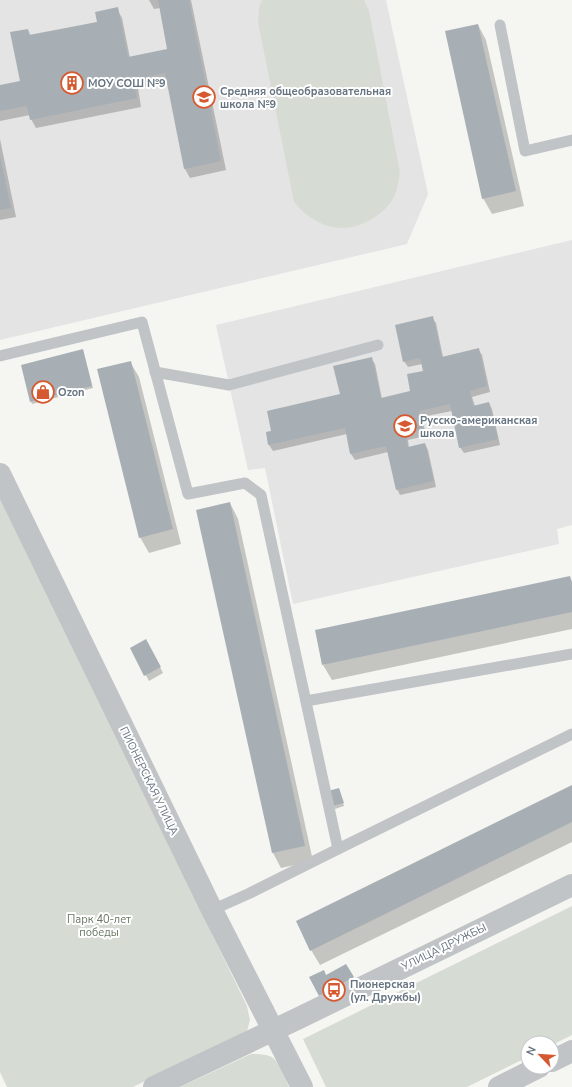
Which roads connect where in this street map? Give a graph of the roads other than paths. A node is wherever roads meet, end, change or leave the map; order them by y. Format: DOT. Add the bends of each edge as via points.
graph roads {
  1 [pos="500,25"];
  2 [pos="572,140"];
  3 [pos="378,345"];
  4 [pos="0,356"];
  5 [pos="155,372"];
  6 [pos="0,474"];
  7 [pos="572,654"];
  8 [pos="306,701"];
  9 [pos="572,734"];
  10 [pos="338,849"];
  11 [pos="572,885"];
  12 [pos="212,910"];
  13 [pos="273,1030"];
  14 [pos="572,1051"];
  15 [pos="560,1057"];
  16 [pos="523,1075"];
  17 [pos="154,1087"];
  18 [pos="302,1087"];
  19 [pos="499,1087"];
  1 -- 2 [label="lane" via="525,150"];
  3 -- 5 [label="lane" via="229,385"];
  4 -- 5 [label="lane" via="142,322"];
  5 -- 8 [label="lane" via="188,494 245,483 261,495"];
  6 -- 12 [label="street, ПИОНЕРСКАЯ УЛИЦА"];
  7 -- 8 [label="lane"];
  8 -- 10 [label="lane"];
  9 -- 10 [label="lane"];
  10 -- 12 [label="lane"];
  11 -- 13 [label="street, УЛИЦА ДРУЖБЫ"];
  12 -- 13 [label="street, ПИОНЕРСКАЯ УЛИЦА"];
  13 -- 17 [label="street, УЛИЦА ДРУЖБЫ"];
  13 -- 18 [label="street, ПИОНЕРСКАЯ УЛИЦА"];
  14 -- 15 [label="street"];
  16 -- 19 [label="street"];
}
